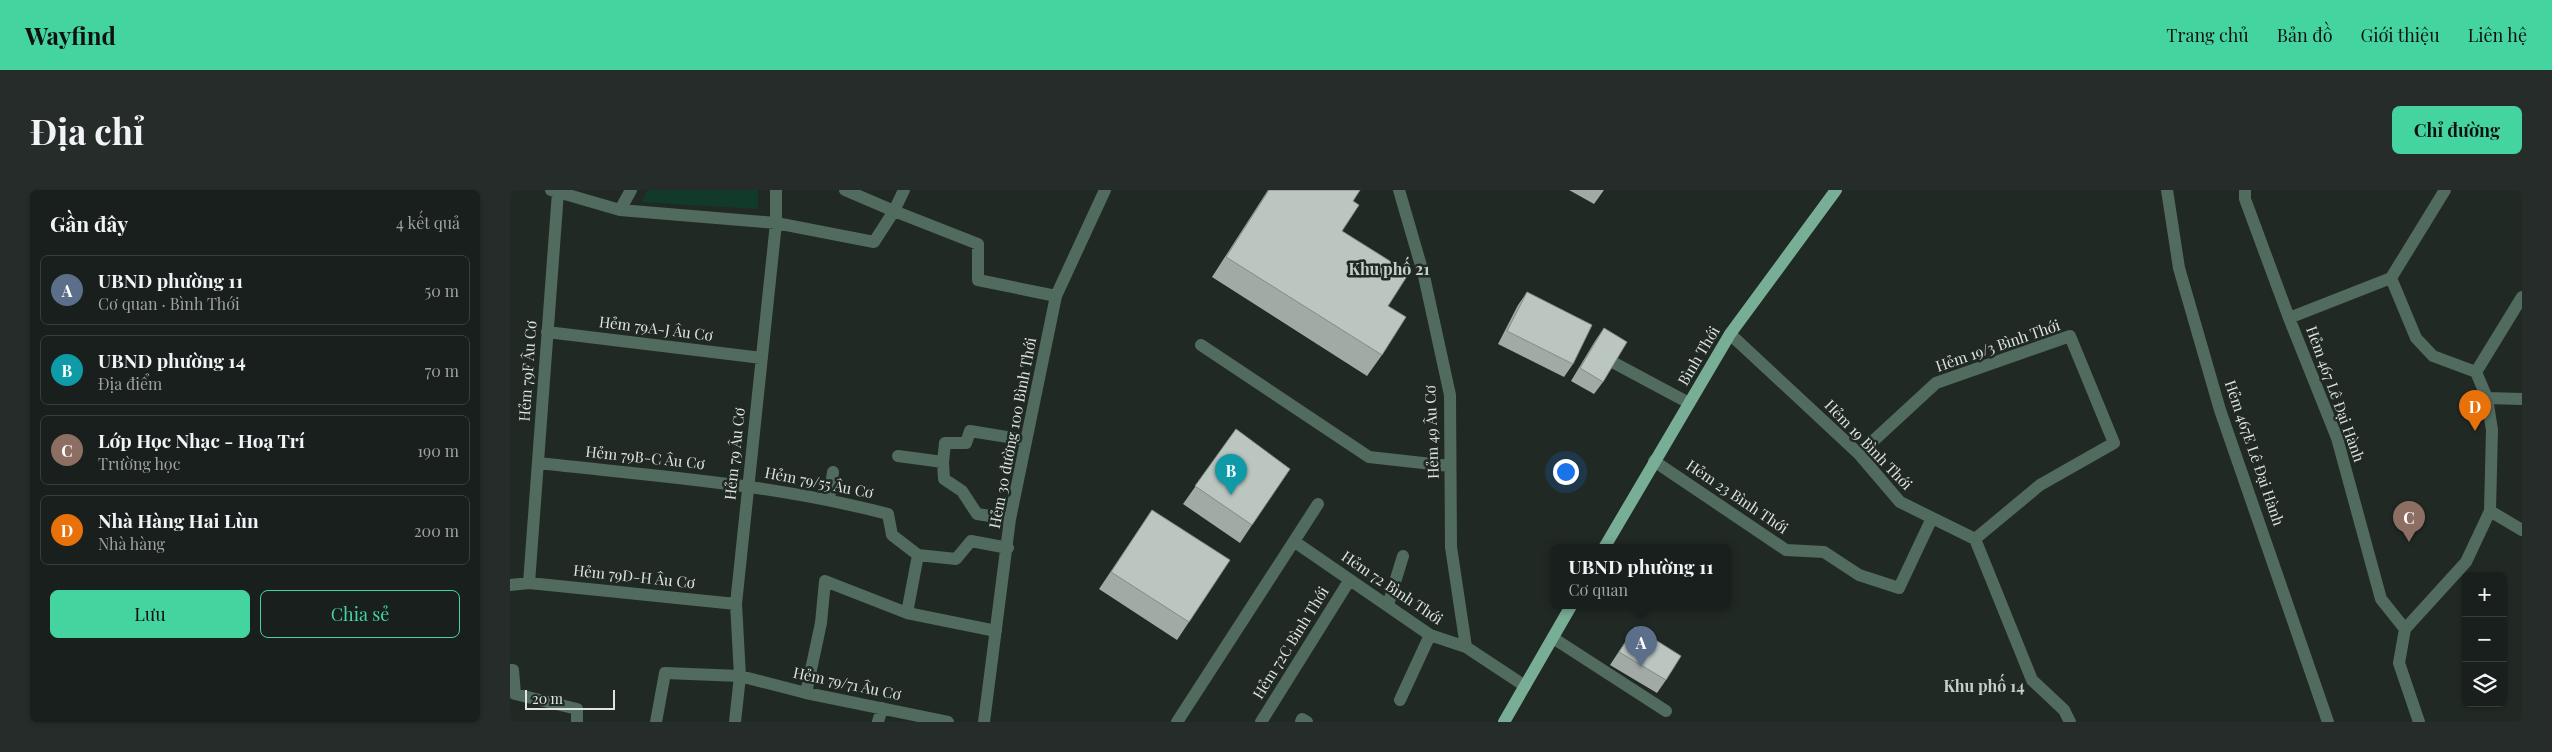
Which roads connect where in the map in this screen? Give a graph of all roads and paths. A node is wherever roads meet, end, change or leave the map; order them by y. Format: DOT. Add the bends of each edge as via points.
graph roads {
  1 [pos="632,190"];
  2 [pos="776,190"];
  3 [pos="845,190"];
  4 [pos="904,190"];
  5 [pos="1105,190"];
  6 [pos="1399,190"];
  7 [pos="1836,190"];
  8 [pos="2166,190"];
  9 [pos="2245,190"];
  10 [pos="2445,190"];
  11 [pos="554,191"];
  12 [pos="620,210"];
  13 [pos="894,211"];
  14 [pos="776,223"];
  15 [pos="2391,278"];
  16 [pos="1056,296"];
  17 [pos="2522,297"];
  18 [pos="2289,318"];
  19 [pos="547,332"];
  20 [pos="1730,334"];
  21 [pos="1201,344"];
  22 [pos="1603,357"];
  23 [pos="762,358"];
  24 [pos="2476,372"];
  25 [pos="2487,398"];
  26 [pos="2522,399"];
  27 [pos="1689,403"];
  28 [pos="1026,440"];
  29 [pos="1859,454"];
  30 [pos="898,456"];
  31 [pos="1654,461"];
  32 [pos="943,462"];
  33 [pos="538,463"];
  34 [pos="1450,466"];
  35 [pos="833,472"];
  36 [pos="748,486"];
  37 [pos="829,499"];
  38 [pos="1318,504"];
  39 [pos="2490,511"];
  40 [pos="1932,518"];
  41 [pos="1010,519"];
  42 [pos="2522,530"];
  43 [pos="1975,539"];
  44 [pos="1295,542"];
  45 [pos="1606,544"];
  46 [pos="1008,548"];
  47 [pos="918,556"];
  48 [pos="1403,556"];
  49 [pos="1349,581"];
  50 [pos="529,582"];
  51 [pos="510,585"];
  52 [pos="736,604"];
  53 [pos="1388,605"];
  54 [pos="1569,609"];
  55 [pos="907,613"];
  56 [pos="2405,629"];
  57 [pos="996,632"];
  58 [pos="1430,636"];
  59 [pos="1553,638"];
  60 [pos="1466,647"];
  61 [pos="510,670"];
  62 [pos="740,676"];
  63 [pos="1525,686"];
  64 [pos="806,693"];
  65 [pos="1400,700"];
  66 [pos="882,708"];
  67 [pos="1666,711"];
  68 [pos="577,722"];
  69 [pos="656,722"];
  70 [pos="735,722"];
  71 [pos="878,722"];
  72 [pos="948,722"];
  73 [pos="984,722"];
  74 [pos="1178,722"];
  75 [pos="1261,722"];
  76 [pos="1301,722"];
  77 [pos="1307,722"];
  78 [pos="1504,722"];
  79 [pos="2070,722"];
  80 [pos="2328,722"];
  81 [pos="2419,722"];
  1 -- 12 [label="street"];
  2 -- 14 [label="street, Hẻm 79 Âu Cơ"];
  3 -- 13 [label="street"];
  4 -- 13 [label="street"];
  5 -- 16 [label="street, Hẻm 30 đường 100 Bình Thới"];
  6 -- 34 [label="street, Hẻm 49 Âu Cơ" via="1424,276 1450,395"];
  7 -- 20 [label="main road, Bình Thới"];
  8 -- 80 [label="street, Hẻm 467E Lê Đại Hành" via="2179,268 2220,410"];
  9 -- 18 [label="street, Hẻm 467 Lê Đại Hành" via="2245,199"];
  10 -- 15 [label="street"];
  11 -- 12 [label="street"];
  11 -- 19 [label="street, Hẻm 79F Âu Cơ"];
  12 -- 14 [label="street"];
  13 -- 14 [label="street" via="874,242"];
  13 -- 16 [label="street" via="978,244 978,280"];
  14 -- 23 [label="street, Hẻm 79 Âu Cơ"];
  15 -- 18 [label="street"];
  15 -- 24 [label="street" via="2416,338 2433,356"];
  16 -- 28 [label="street, Hẻm 30 đường 100 Bình Thới"];
  17 -- 24 [label="street"];
  18 -- 56 [label="street, Hẻm 467 Lê Đại Hành" via="2337,438 2381,599"];
  19 -- 23 [label="street, Hẻm 79A-J Âu Cơ"];
  19 -- 33 [label="street, Hẻm 79F Âu Cơ"];
  20 -- 27 [label="main road, Bình Thới"];
  20 -- 29 [label="street, Hẻm 19 Bình Thới"];
  21 -- 34 [label="street" via="1369,457"];
  22 -- 27 [label="street"];
  23 -- 36 [label="street, Hẻm 79 Âu Cơ"];
  24 -- 25 [label="street"];
  25 -- 26 [label="street"];
  25 -- 39 [label="street" via="2492,430"];
  27 -- 31 [label="main road, Bình Thới"];
  28 -- 32 [label="street" via="970,430 966,443 945,443"];
  28 -- 41 [label="street, Hẻm 30 đường 100 Bình Thới"];
  29 -- 40 [label="street, Hẻm 19 Bình Thới" via="1900,502"];
  29 -- 43 [label="street, Hẻm 19/3 Bình Thới" via="1936,383 2070,336 2114,443 2040,485"];
  30 -- 32 [label="street"];
  31 -- 40 [label="street, Hẻm 23 Bình Thới" via="1786,550 1824,552 1859,575 1899,588"];
  31 -- 45 [label="main road, Bình Thới"];
  32 -- 41 [label="street" via="944,479 962,491 977,514"];
  33 -- 36 [label="street, Hẻm 79B-C Âu Cơ"];
  33 -- 50 [label="street, Hẻm 79F Âu Cơ"];
  34 -- 60 [label="street, Hẻm 49 Âu Cơ" via="1451,547"];
  35 -- 37 [label="street"];
  36 -- 37 [label="street, Hẻm 79/55 Âu Cơ"];
  36 -- 52 [label="street, Hẻm 79 Âu Cơ"];
  37 -- 47 [label="street, Hẻm 79/55 Âu Cơ" via="888,514 892,535"];
  38 -- 44 [label="street"];
  39 -- 42 [label="street"];
  39 -- 56 [label="street" via="2466,562"];
  40 -- 43 [label="street, Hẻm 19 Bình Thới"];
  41 -- 46 [label="street, Hẻm 30 đường 100 Bình Thới"];
  43 -- 79 [label="street" via="2032,680 2064,710"];
  44 -- 49 [label="street, Hẻm 72 Bình Thới"];
  44 -- 74 [label="street"];
  46 -- 47 [label="street" via="971,541 956,558"];
  46 -- 57 [label="street, Hẻm 30 đường 100 Bình Thới"];
  47 -- 55 [label="street"];
  48 -- 53 [label="street"];
  49 -- 53 [label="street, Hẻm 72 Bình Thới"];
  49 -- 75 [label="street, Hẻm 72C Bình Thới"];
  50 -- 51 [label="street, Hẻm 79D-H Âu Cơ"];
  50 -- 52 [label="street, Hẻm 79D-H Âu Cơ"];
  52 -- 62 [label="street, Hẻm 79 Âu Cơ"];
  53 -- 58 [label="street, Hẻm 72 Bình Thới"];
  54 -- 59 [label="main road"];
  55 -- 57 [label="street"];
  55 -- 64 [label="street" via="825,581 821,623"];
  56 -- 81 [label="street" via="2399,663"];
  57 -- 73 [label="street, Hẻm 30 đường 100 Bình Thới"];
  58 -- 60 [label="street, Hẻm 72 Bình Thới"];
  58 -- 65 [label="street"];
  59 -- 63 [label="main road"];
  59 -- 67 [label="street"];
  60 -- 63 [label="street, Hẻm 72 Bình Thới"];
  61 -- 68 [label="street" via="515,694 577,709"];
  62 -- 64 [label="street, Hẻm 79/71 Âu Cơ"];
  62 -- 69 [label="street, Hẻm 79/71 Âu Cơ" via="665,673"];
  62 -- 70 [label="street, Hẻm 79 Âu Cơ"];
  63 -- 78 [label="main road"];
  64 -- 66 [label="street, Hẻm 79/71 Âu Cơ"];
  66 -- 71 [label="street"];
  66 -- 72 [label="street, Hẻm 79/71 Âu Cơ"];
  76 -- 77 [label="street" via="1302,719"];
}
